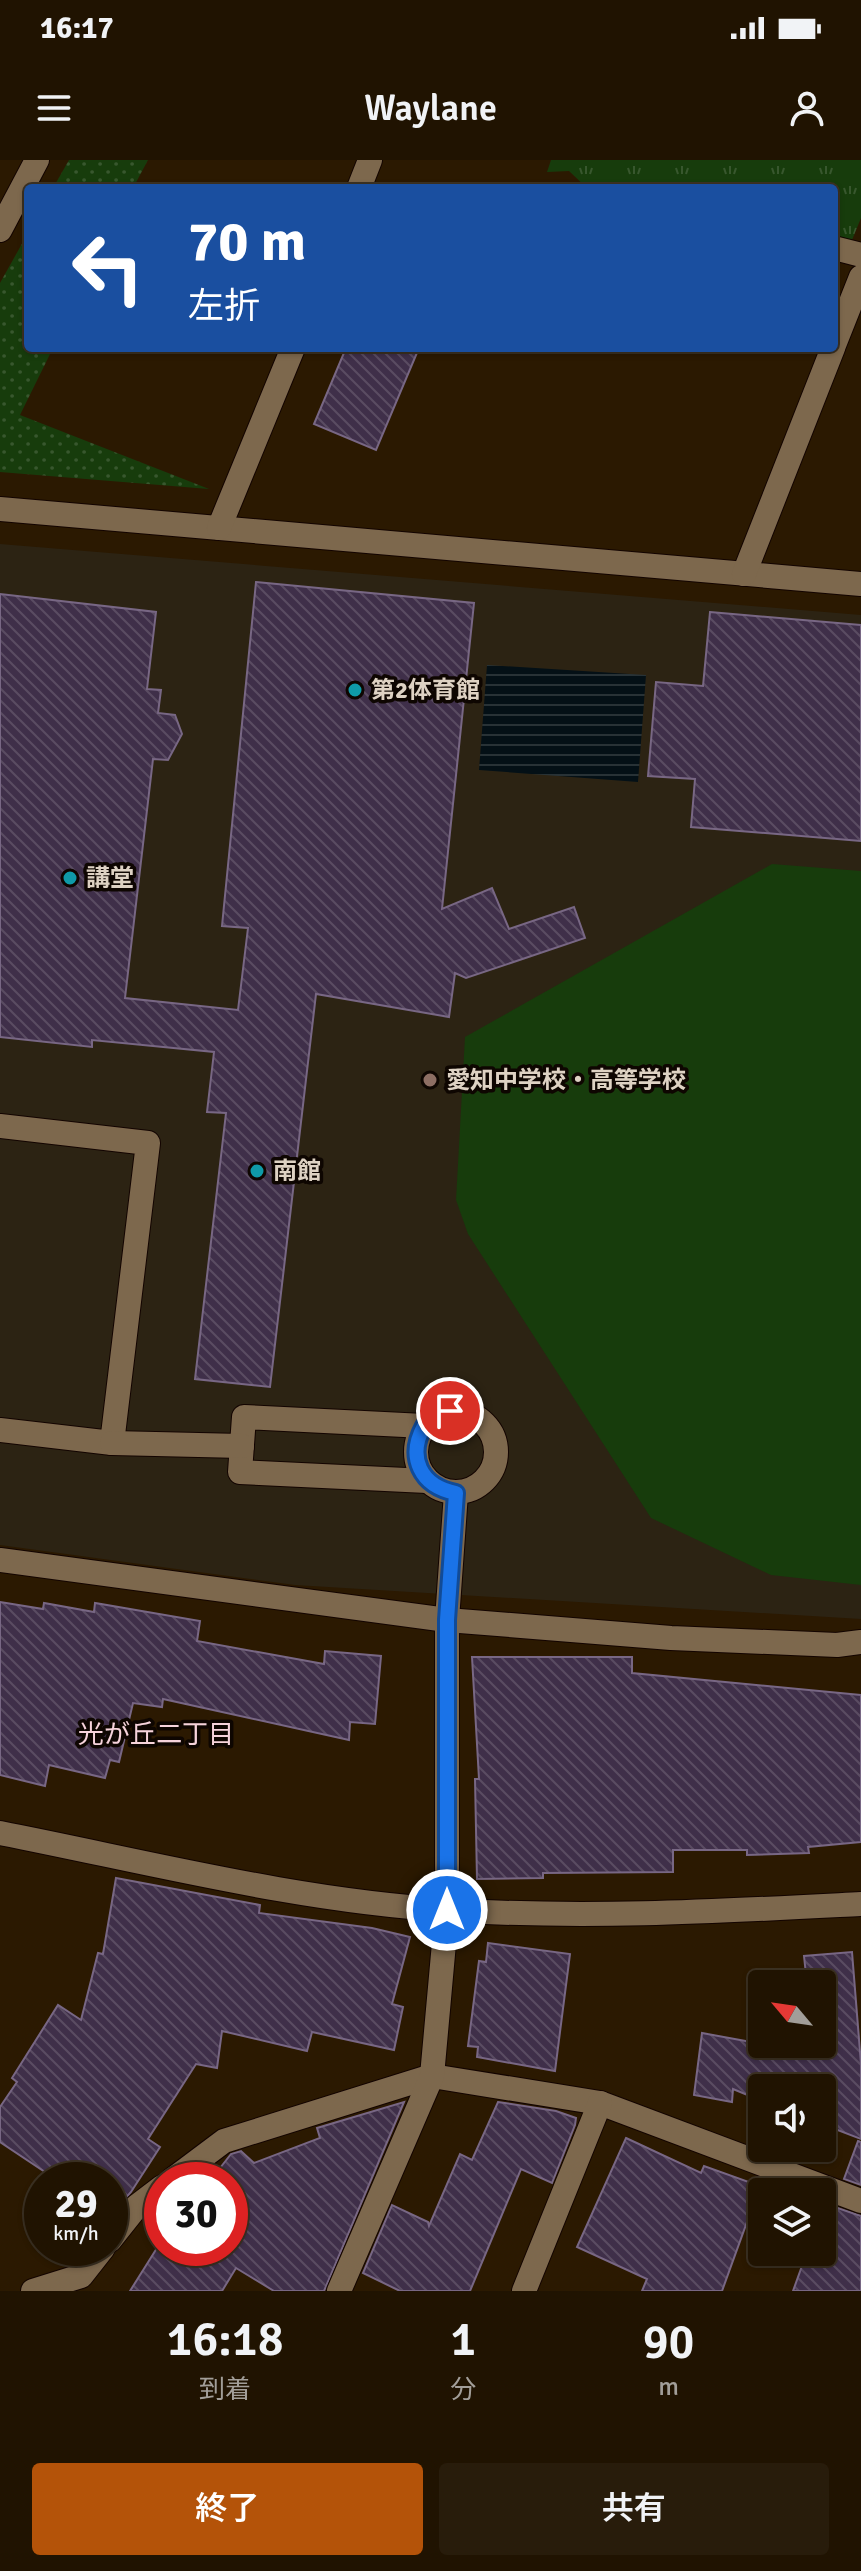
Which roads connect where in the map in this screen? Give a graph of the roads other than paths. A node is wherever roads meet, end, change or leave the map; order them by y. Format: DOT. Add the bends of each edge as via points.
graph roads {
  1 [pos="37,160"];
  2 [pos="370,160"];
  3 [pos="24,184"];
  4 [pos="361,184"];
  5 [pos="24,185"];
  6 [pos="0,230"];
  7 [pos="838,249"];
  8 [pos="861,255"];
  9 [pos="861,277"];
  10 [pos="838,337"];
  11 [pos="291,352"];
  12 [pos="832,352"];
  13 [pos="0,509"];
  14 [pos="219,528"];
  15 [pos="744,574"];
  16 [pos="861,584"];
  17 [pos="0,1126"];
  18 [pos="424,1426"];
  19 [pos="0,1430"];
  20 [pos="112,1443"];
  21 [pos="242,1446"];
  22 [pos="427,1481"];
  23 [pos="456,1493"];
  24 [pos="0,1560"];
  25 [pos="447,1620"];
  26 [pos="861,1642"];
  27 [pos="0,1833"];
  28 [pos="861,1904"];
  29 [pos="447,1910"];
  30 [pos="432,2076"];
  31 [pos="600,2103"];
  32 [pos="196,2162"];
  33 [pos="144,2201"];
  34 [pos="861,2201"];
  35 [pos="128,2217"];
  36 [pos="89,2266"];
  37 [pos="33,2291"];
  38 [pos="339,2291"];
  39 [pos="524,2291"];
  1 -- 3 [label="street"];
  2 -- 4 [label="street"];
  5 -- 6 [label="street"];
  7 -- 8 [label="street"];
  9 -- 10 [label="street"];
  11 -- 14 [label="street"];
  12 -- 15 [label="street"];
  13 -- 14 [label="street"];
  14 -- 15 [label="street"];
  15 -- 16 [label="street"];
  17 -- 20 [label="street" via="148,1143"];
  18 -- 21 [label="street" via="244,1417"];
  18 -- 22 [label="street" via="415,1453"];
  18 -- 23 [label="street" via="450,1411 479,1418 490,1431 496,1447 486,1479"];
  19 -- 20 [label="street"];
  20 -- 21 [label="street"];
  21 -- 22 [label="street" via="240,1472"];
  22 -- 23 [label="street"];
  23 -- 25 [label="street"];
  24 -- 25 [label="street"];
  25 -- 26 [label="street" via="686,1639"];
  25 -- 29 [label="street"];
  27 -- 29 [label="street" via="298,1891"];
  28 -- 29 [label="street" via="655,1915"];
  29 -- 30 [label="street"];
  30 -- 31 [label="street"];
  30 -- 32 [label="street" via="224,2141"];
  30 -- 38 [label="street"];
  31 -- 34 [label="street"];
  31 -- 39 [label="street"];
  33 -- 35 [label="street"];
  36 -- 37 [label="street" via="81,2276"];
}
